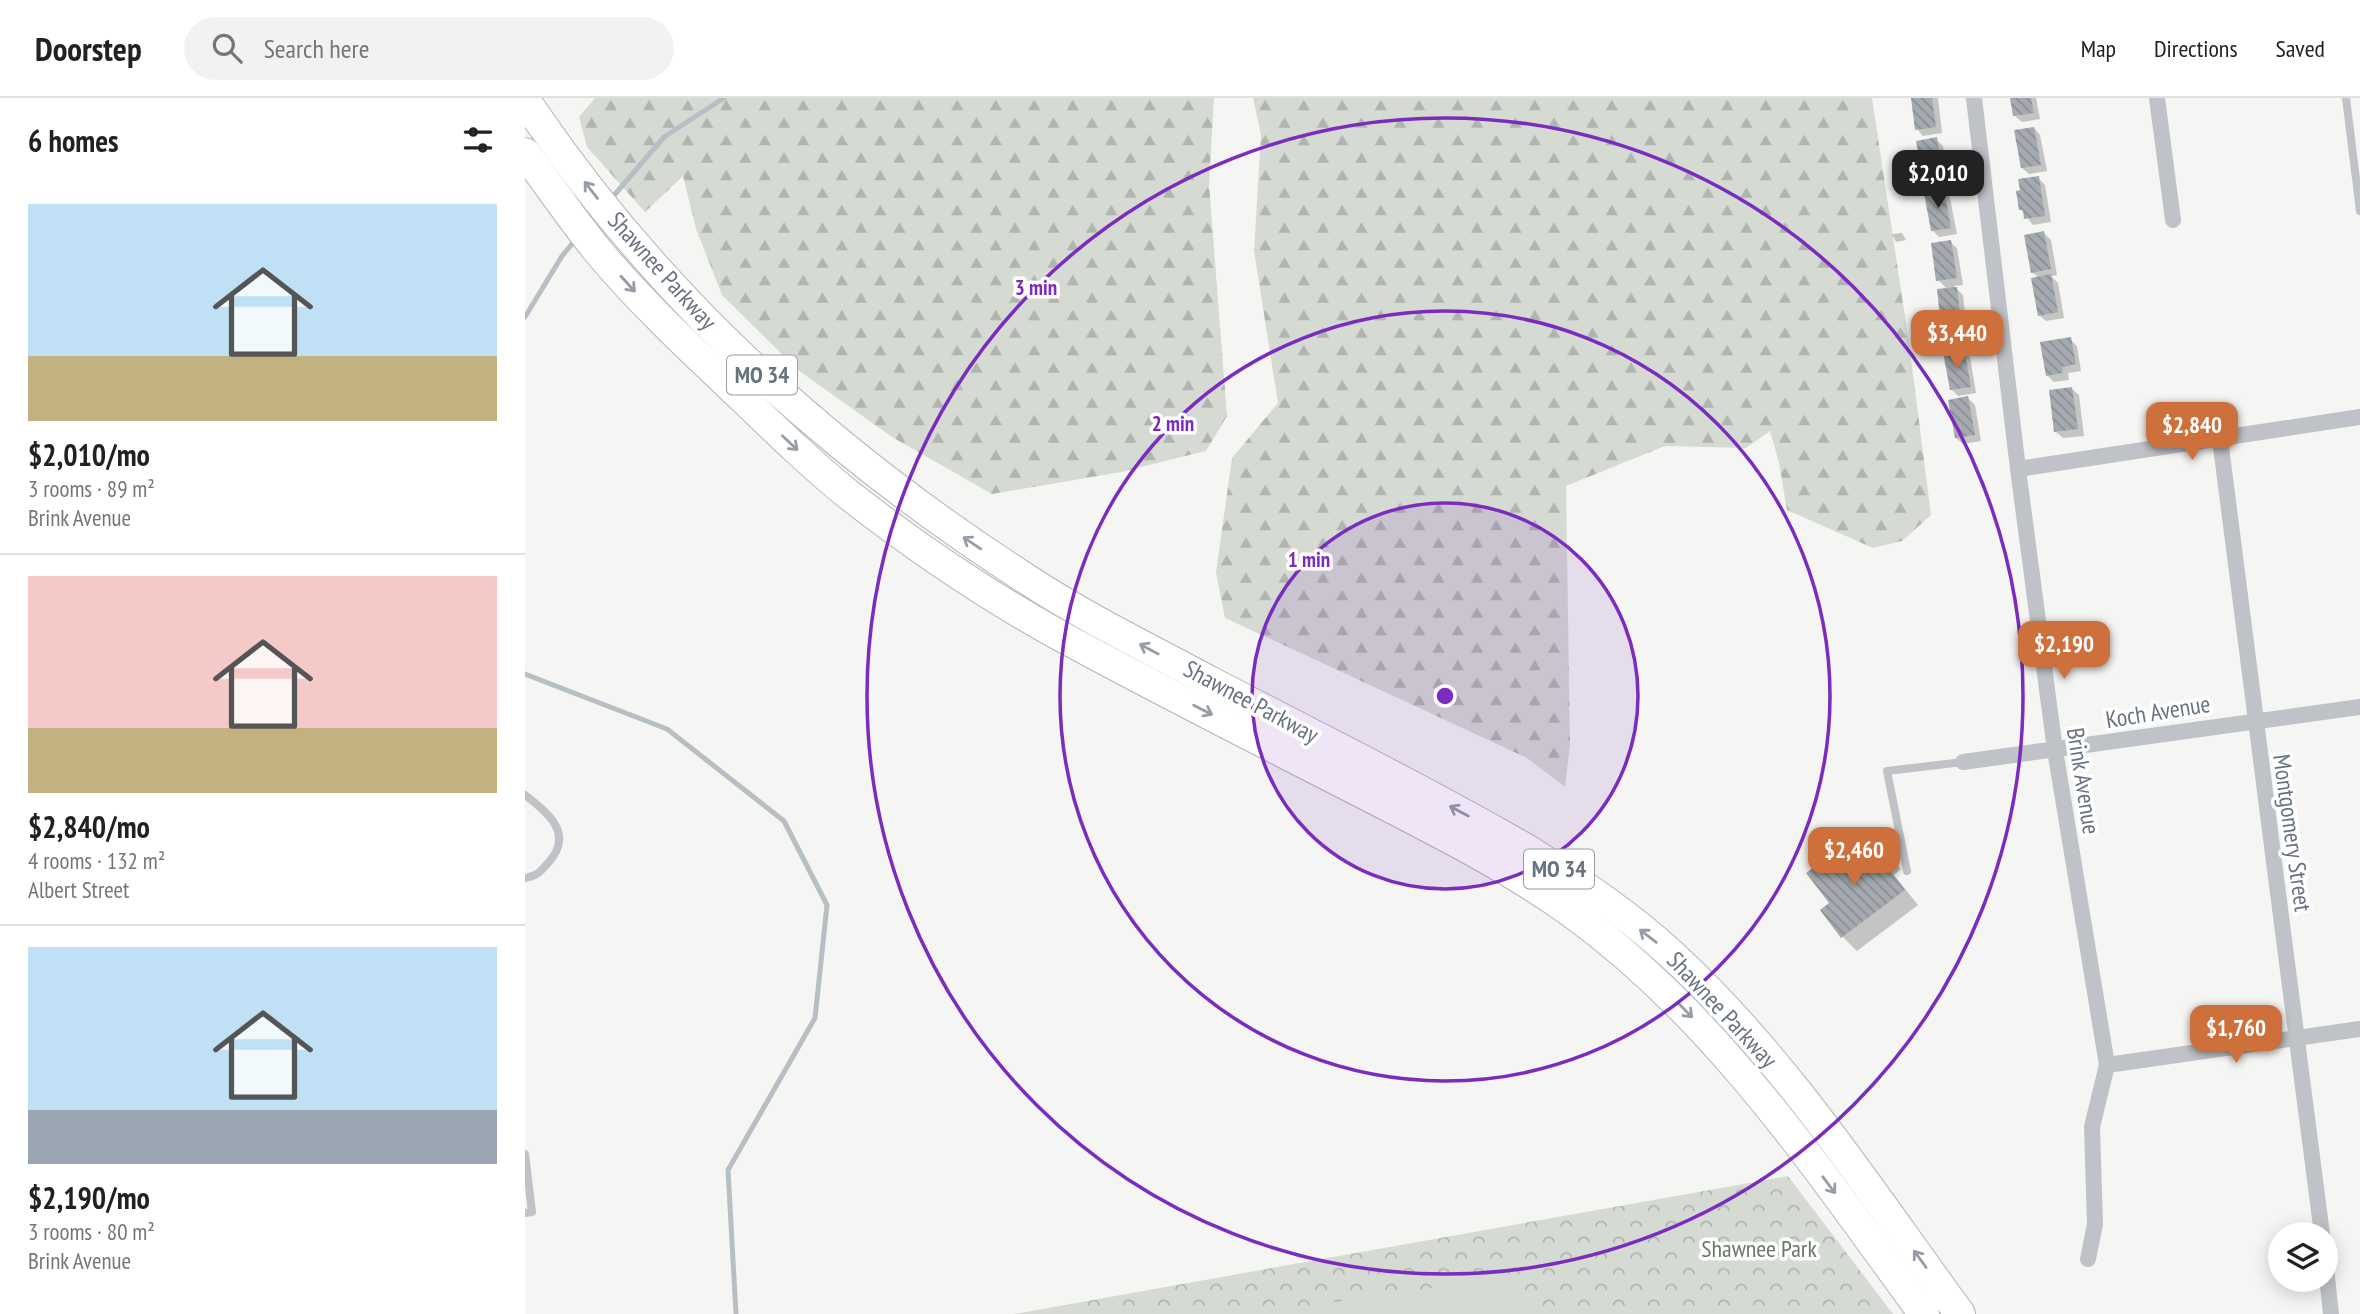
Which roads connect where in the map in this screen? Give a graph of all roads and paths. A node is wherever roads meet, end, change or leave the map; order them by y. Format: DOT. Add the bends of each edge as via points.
graph roads {
  1 [pos="1974,98"];
  2 [pos="2157,98"];
  3 [pos="2346,98"];
  4 [pos="532,111"];
  5 [pos="525,153"];
  6 [pos="2360,211"];
  7 [pos="2173,220"];
  8 [pos="2360,417"];
  9 [pos="2220,439"];
  10 [pos="2018,469"];
  11 [pos="2360,707"];
  12 [pos="2253,721"];
  13 [pos="2055,750"];
  14 [pos="1963,762"];
  15 [pos="525,795"];
  16 [pos="1907,871"];
  17 [pos="525,878"];
  18 [pos="2360,1029"];
  19 [pos="2298,1038"];
  20 [pos="2108,1065"];
  21 [pos="525,1154"];
  22 [pos="525,1213"];
  23 [pos="2321,1222"];
  24 [pos="2088,1259"];
  25 [pos="2329,1292"];
  26 [pos="1924,1314"];
  27 [pos="1961,1314"];
  28 [pos="2331,1314"];
  1 -- 10 [label="street, Brink Avenue"];
  2 -- 7 [label="street"];
  3 -- 6 [label="lane"];
  27 -- 4 [label="highway, Shawnee Parkway / MO 34, one-way" via="1763,1050 1671,954 1576,880 1515,842 1108,628 1028,581 906,496 802,413 727,342 630,240"];
  5 -- 26 [label="highway, Shawnee Parkway / MO 34, one-way" via="598,250 689,350 848,495 915,544 1056,634 1520,878 1630,958 1671,995 1758,1091"];
  8 -- 9 [label="street"];
  9 -- 10 [label="street"];
  9 -- 12 [label="street, Montgomery Street"];
  10 -- 13 [label="street, Brink Avenue"];
  11 -- 12 [label="street, Koch Avenue"];
  12 -- 13 [label="street, Koch Avenue"];
  12 -- 19 [label="street, Montgomery Street"];
  13 -- 14 [label="street, Koch Avenue"];
  13 -- 20 [label="street, Brink Avenue"];
  14 -- 16 [label="lane" via="1887,771"];
  15 -- 17 [label="lane" via="549,814 559,830 557,854 536,876"];
  18 -- 19 [label="street"];
  19 -- 20 [label="street"];
  19 -- 23 [label="street, Montgomery Street"];
  20 -- 24 [label="street, Brink Avenue" via="2092,1127 2095,1224"];
  21 -- 22 [label="lane" via="531,1212"];
  25 -- 28 [label="street"];
}
